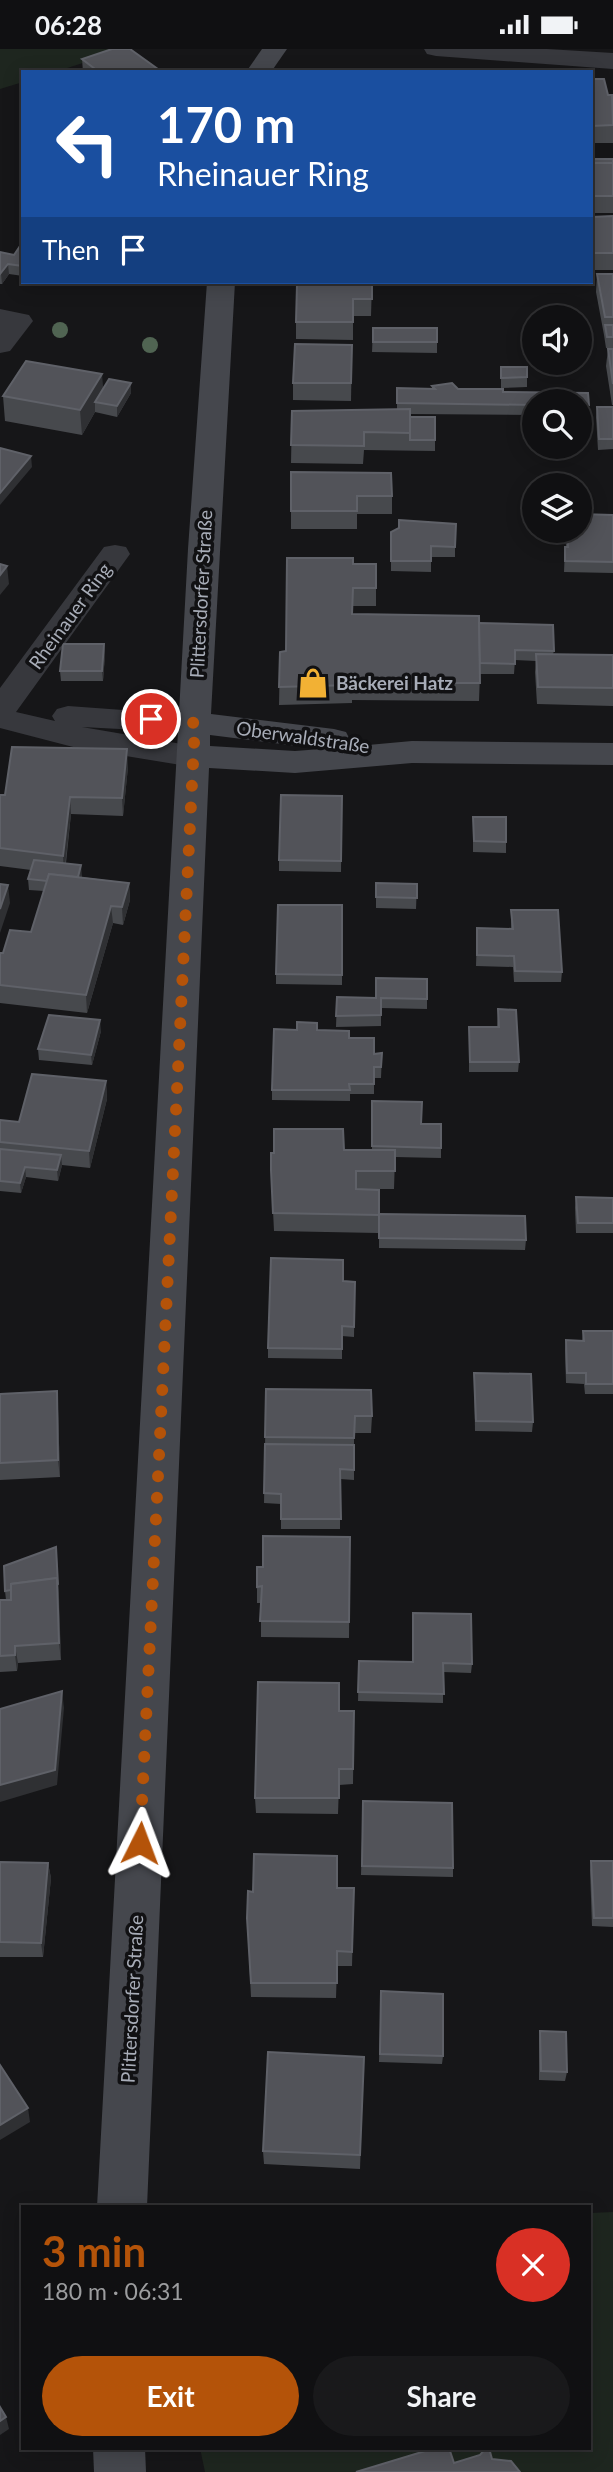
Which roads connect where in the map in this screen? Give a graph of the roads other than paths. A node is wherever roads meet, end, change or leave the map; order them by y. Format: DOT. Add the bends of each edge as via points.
graph roads {
  1 [pos="436,49"];
  2 [pos="613,61"];
  3 [pos="221,284"];
  4 [pos="10,319"];
  5 [pos="0,345"];
  6 [pos="115,554"];
  7 [pos="0,711"];
  8 [pos="0,717"];
  9 [pos="194,739"];
  10 [pos="613,754"];
  11 [pos="122,2205"];
  12 [pos="120,2450"];
  13 [pos="120,2472"];
  1 -- 2 [label="street"];
  3 -- 9 [label="street, Plittersdorfer Straße"];
  4 -- 5 [label="street"];
  6 -- 7 [label="street, Rheinauer Ring"];
  8 -- 9 [label="street" via="76,737"];
  9 -- 10 [label="street, Oberwaldstraße" via="295,762 412,752"];
  9 -- 11 [label="street, Plittersdorfer Straße"];
  12 -- 13 [label="street"];
}
